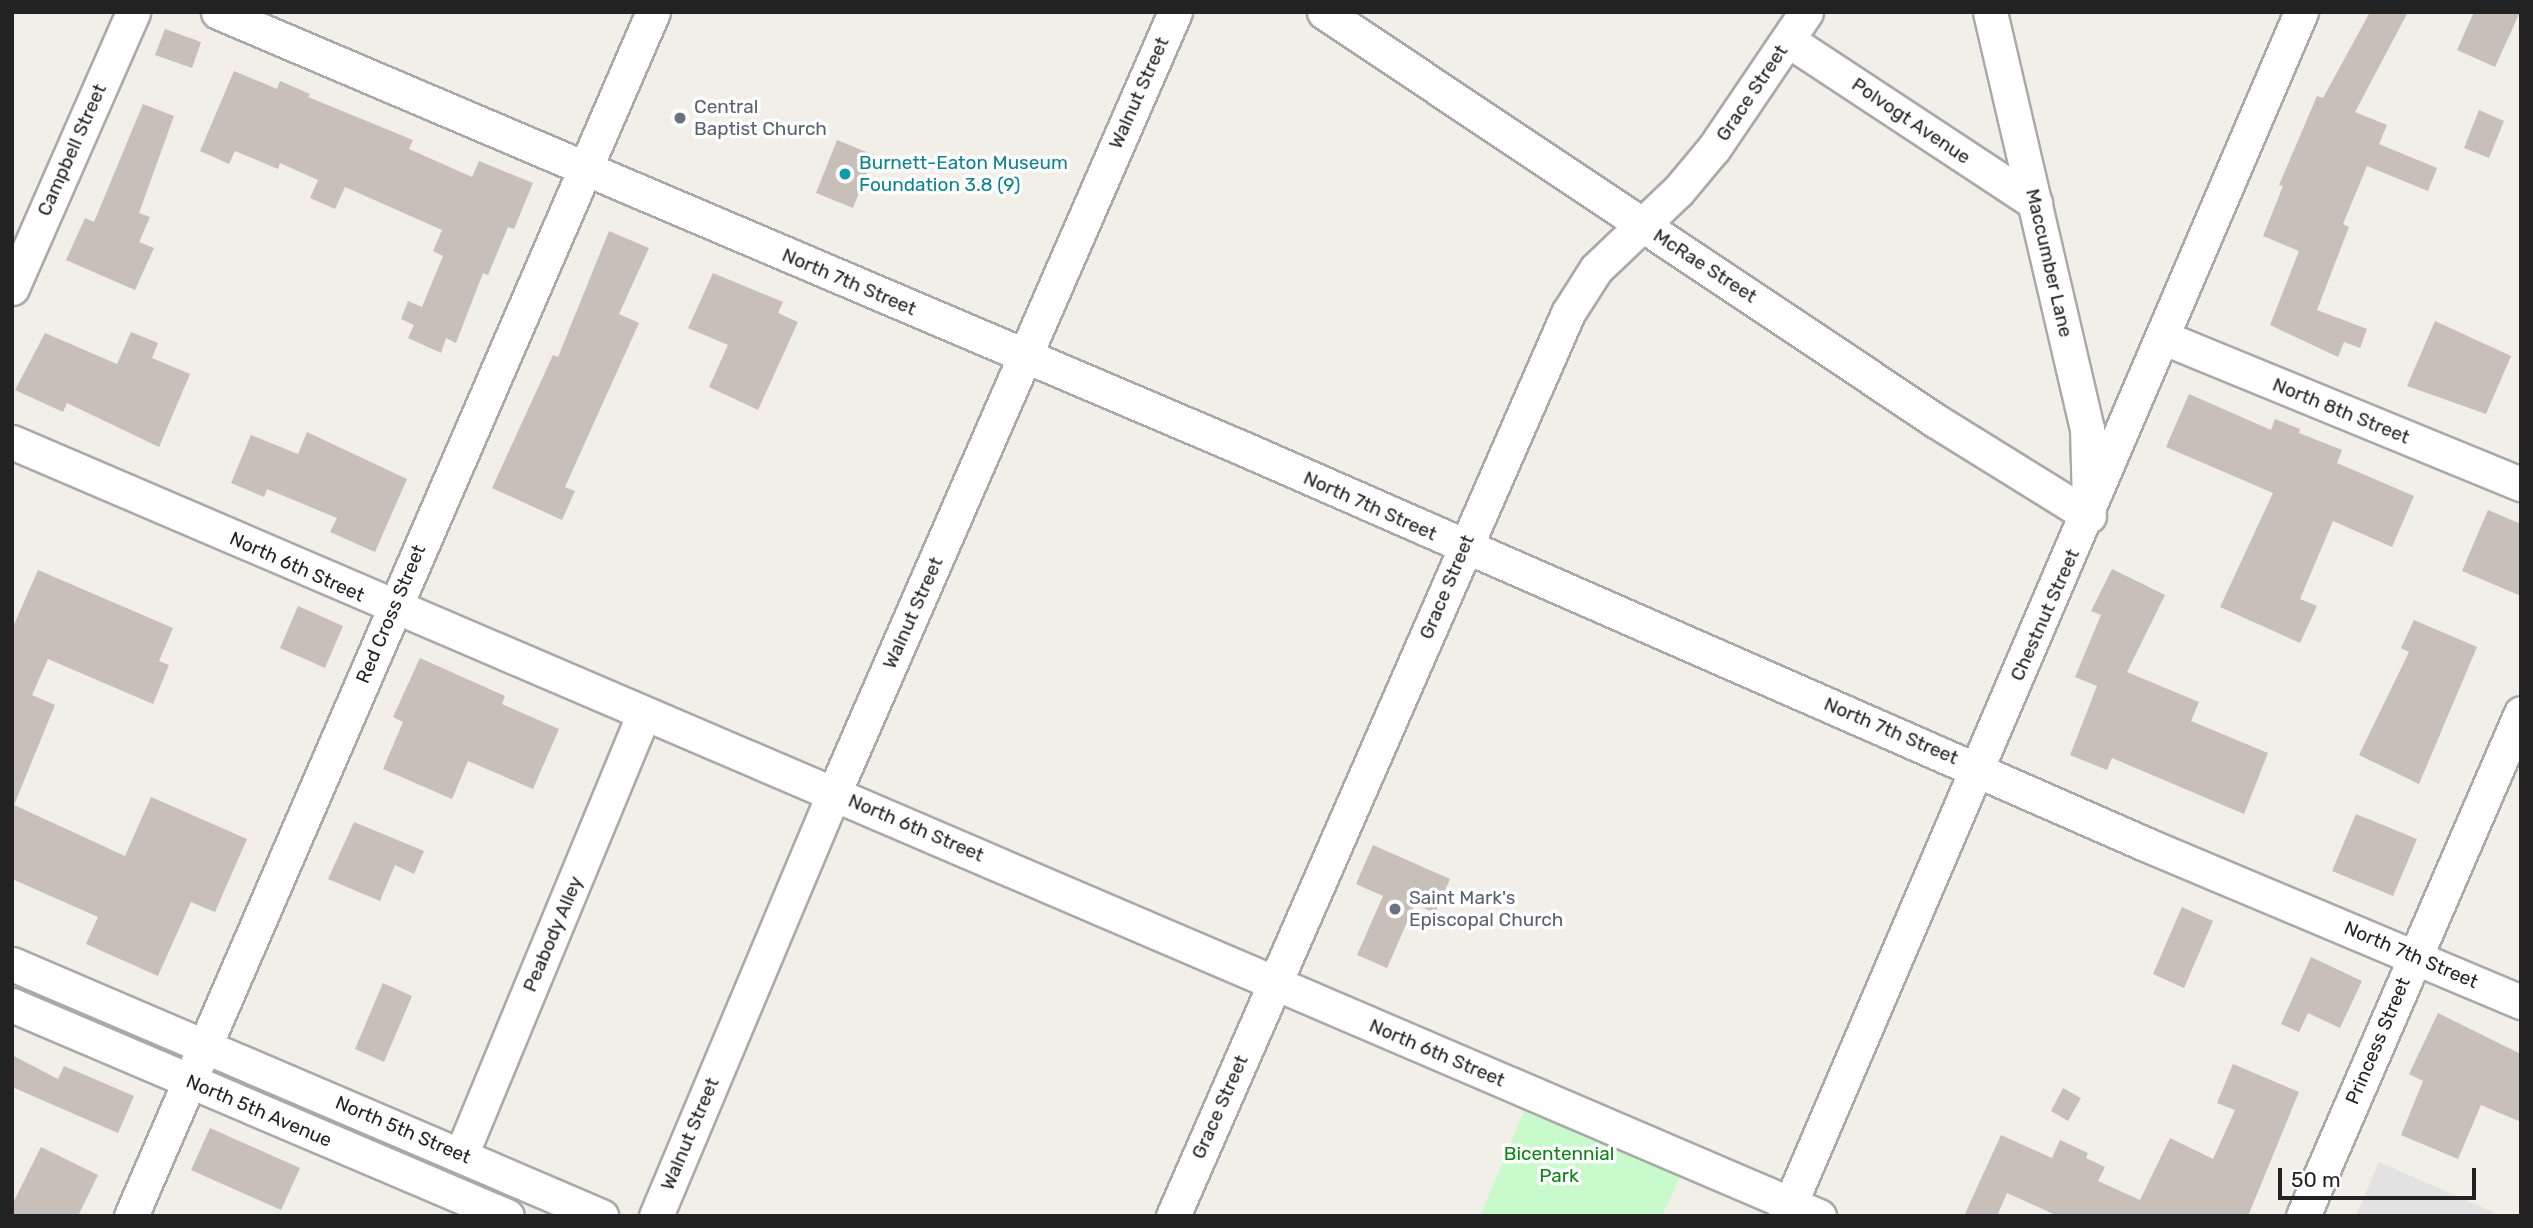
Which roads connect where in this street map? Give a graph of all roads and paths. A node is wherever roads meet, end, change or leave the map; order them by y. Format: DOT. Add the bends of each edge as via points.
graph roads {
  1 [pos="133,12"];
  2 [pos="218,12"];
  3 [pos="653,12"];
  4 [pos="1175,12"];
  5 [pos="1324,12"];
  6 [pos="1806,12"];
  7 [pos="1990,12"];
  8 [pos="2301,12"];
  9 [pos="1788,40"];
  10 [pos="584,171"];
  11 [pos="2035,203"];
  12 [pos="1640,223"];
  13 [pos="12,288"];
  14 [pos="2162,337"];
  15 [pos="1026,356"];
  16 [pos="12,442"];
  17 [pos="2521,484"];
  18 [pos="2089,516"];
  19 [pos="1464,548"];
  20 [pos="393,609"];
  21 [pos="2521,713"];
  22 [pos="644,714"];
  23 [pos="1978,768"];
  24 [pos="834,793"];
  25 [pos="2415,956"];
  26 [pos="12,964"];
  27 [pos="1274,984"];
  28 [pos="2521,1002"];
  29 [pos="12,1005"];
  30 [pos="204,1046"];
  31 [pos="189,1081"];
  32 [pos="461,1155"];
  33 [pos="1799,1211"];
  34 [pos="131,1216"];
  35 [pos="507,1216"];
  36 [pos="601,1216"];
  37 [pos="656,1216"];
  38 [pos="1173,1216"];
  39 [pos="2303,1216"];
  1 -- 13 [label="street, Campbell Street"];
  2 -- 10 [label="street, North 7th Street"];
  3 -- 10 [label="street, Red Cross Street"];
  4 -- 15 [label="street, Walnut Street"];
  5 -- 12 [label="street, McRae Street"];
  6 -- 9 [label="street, Grace Street"];
  7 -- 11 [label="street, Maccumber Lane"];
  8 -- 14 [label="street, Chestnut Street"];
  9 -- 11 [label="street, Polvogt Avenue"];
  9 -- 12 [label="street, Grace Street" via="1714,148 1678,191"];
  10 -- 15 [label="street, North 7th Street"];
  10 -- 20 [label="street, Red Cross Street"];
  11 -- 18 [label="street, Maccumber Lane" via="2087,428"];
  12 -- 18 [label="street, McRae Street" via="1936,421"];
  12 -- 19 [label="street, Grace Street" via="1596,269 1568,313"];
  14 -- 17 [label="street, North 8th Street"];
  14 -- 18 [label="street, Chestnut Street"];
  15 -- 19 [label="street, North 7th Street"];
  15 -- 24 [label="street, Walnut Street"];
  16 -- 20 [label="street, North 6th Street"];
  18 -- 23 [label="street, Chestnut Street"];
  19 -- 23 [label="street, North 7th Street"];
  19 -- 27 [label="street, Grace Street"];
  20 -- 22 [label="street, North 6th Street"];
  20 -- 30 [label="street, Red Cross Street"];
  21 -- 25 [label="street, Princess Street"];
  22 -- 24 [label="street, North 6th Street"];
  22 -- 32 [label="street, Peabody Alley"];
  23 -- 25 [label="street, North 7th Street"];
  23 -- 33 [label="street, Chestnut Street"];
  24 -- 27 [label="street, North 6th Street"];
  24 -- 37 [label="street, Walnut Street"];
  25 -- 28 [label="street, North 7th Street"];
  25 -- 39 [label="street, Princess Street"];
  26 -- 30 [label="street, North 5th Avenue"];
  27 -- 33 [label="street, North 6th Street"];
  27 -- 38 [label="street, Grace Street"];
  29 -- 31 [label="street, North 5th Avenue"];
  30 -- 31 [label="street, Red Cross Street"];
  30 -- 32 [label="street, North 5th Street"];
  31 -- 34 [label="street, Red Cross Street"];
  31 -- 35 [label="street, North 5th Avenue"];
  32 -- 36 [label="street, North 5th Street"];
}
